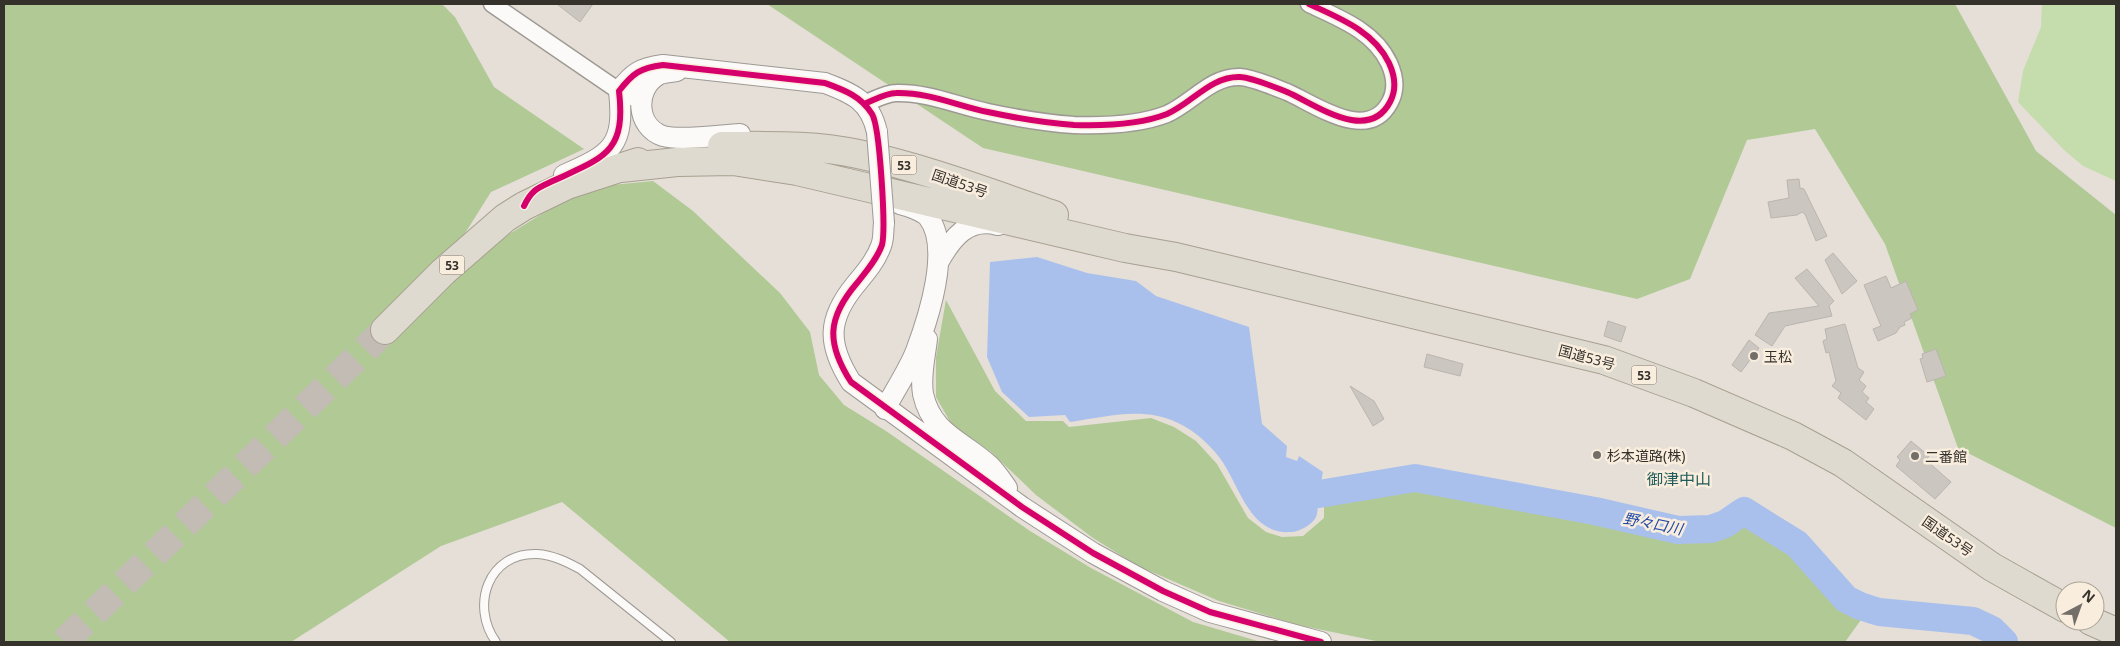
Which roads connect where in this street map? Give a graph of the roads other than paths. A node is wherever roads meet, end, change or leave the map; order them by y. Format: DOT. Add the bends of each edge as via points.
graph roads {
  1 [pos="492,4"];
  2 [pos="1309,4"];
  3 [pos="691,69"];
  4 [pos="619,91"];
  5 [pos="641,101"];
  6 [pos="864,104"];
  7 [pos="733,161"];
  8 [pos="621,168"];
  9 [pos="942,177"];
  10 [pos="524,206"];
  11 [pos="1125,248"];
  12 [pos="1176,257"];
  13 [pos="939,260"];
  14 [pos="929,308"];
  15 [pos="385,330"];
  16 [pos="885,409"];
  17 [pos="1022,507"];
  18 [pos="2055,602"];
  19 [pos="496,642"];
  20 [pos="671,642"];
  21 [pos="1321,642"];
  1 -- 4 [label="street"];
  2 -- 6 [label="street" via="1353,25 1384,51 1396,87 1386,110 1360,122 1324,113 1287,92 1242,77 1228,78 1169,113 1142,123 1074,124 989,112 918,94 894,93"];
  3 -- 4 [label="street" via="646,67 630,77"];
  3 -- 5 [label="street" via="659,75 645,88"];
  3 -- 6 [label="street" via="826,83 849,92"];
  4 -- 5 [label="street"];
  4 -- 10 [label="street" via="622,115 618,138 609,150 531,191"];
  5 -- 9 [label="street" via="644,119 653,131 665,137 786,134 850,142 898,154"];
  6 -- 16 [label="street, bridge" via="873,115 877,132 884,223 882,244 875,259 844,298 833,321 833,343 850,382"];
  7 -- 8 [label="highway, 国道53号 / 53"];
  7 -- 11 [label="highway, 国道53号 / 53" via="858,184"];
  7 -- 13 [label="street" via="905,205 927,216 936,232"];
  8 -- 9 [label="highway, 国道53号 / 53" via="682,150 710,146 786,146 856,153"];
  8 -- 10 [label="highway, 国道53号 / 53" via="567,185"];
  9 -- 12 [label="highway, 国道53号 / 53"];
  10 -- 15 [label="highway, 国道53号 / 53" via="505,218 443,272"];
  11 -- 12 [label="highway, 国道53号 / 53"];
  11 -- 13 [label="street" via="1060,240 994,224 974,225 957,233"];
  12 -- 18 [label="highway, 国道53号 / 53" via="1604,360 1694,393 1793,436 1843,463 1992,567"];
  13 -- 14 [label="street"];
  14 -- 16 [label="street" via="915,352"];
  14 -- 17 [label="street" via="923,393 932,416 946,434 990,466"];
  16 -- 17 [label="street"];
  17 -- 21 [label="street" via="1093,553 1163,591 1210,612"];
  19 -- 20 [label="lane" via="487,629 483,612 488,584 496,571 508,562 537,554 568,562 580,569"];
}
